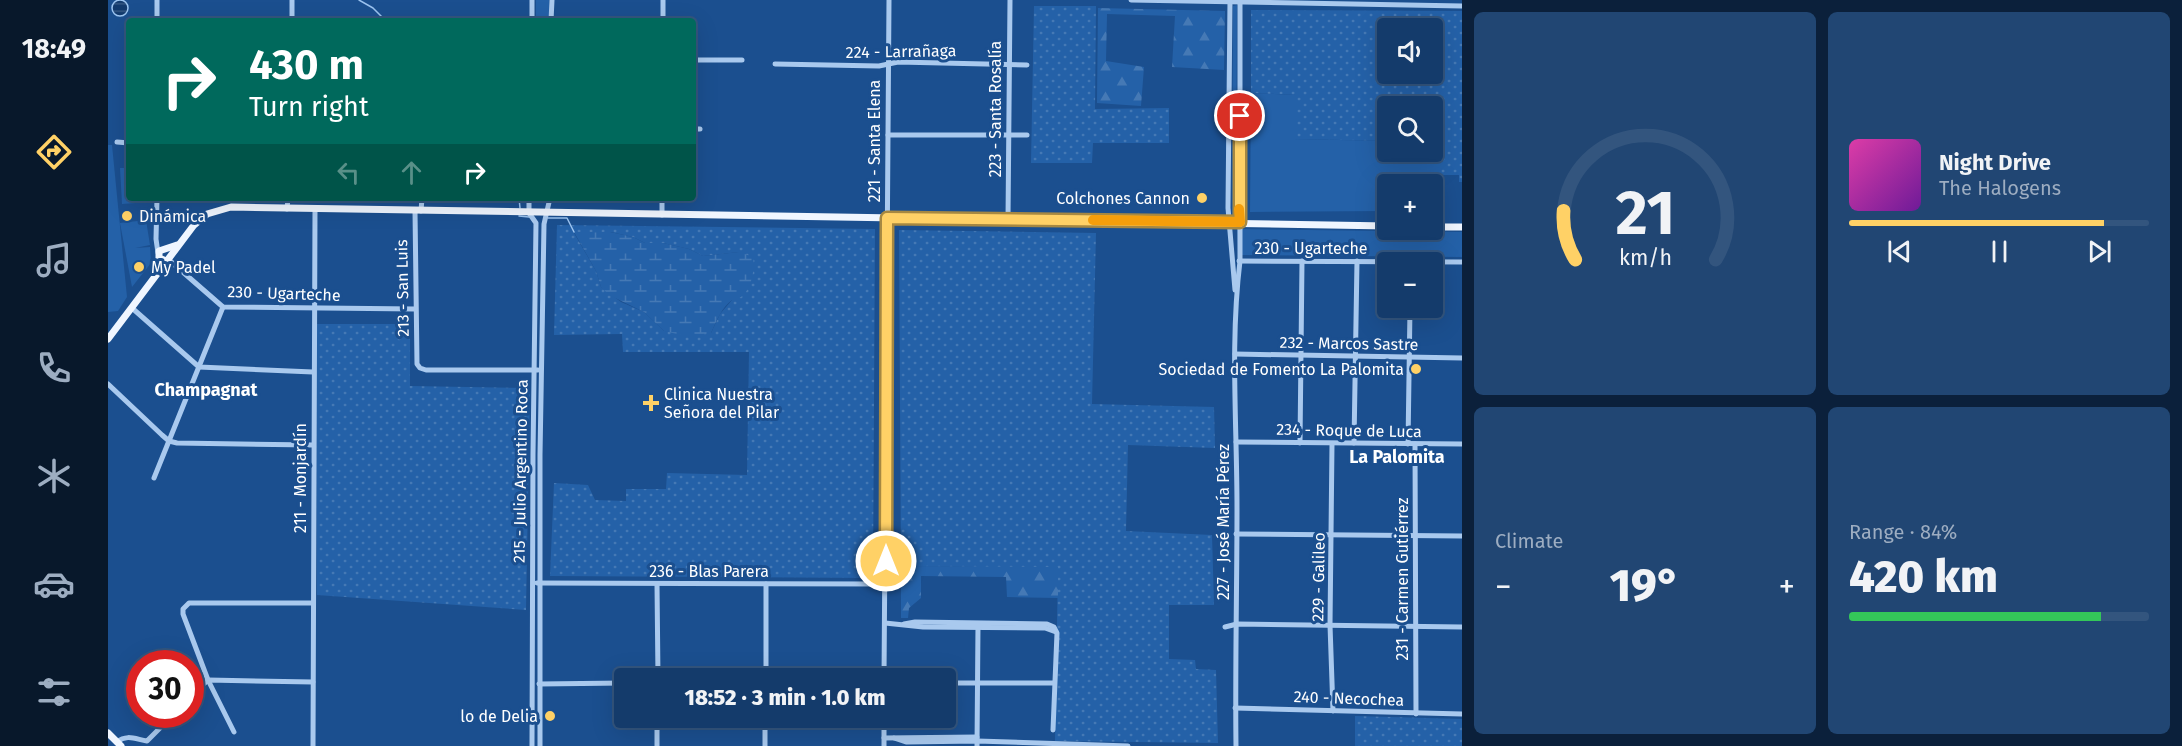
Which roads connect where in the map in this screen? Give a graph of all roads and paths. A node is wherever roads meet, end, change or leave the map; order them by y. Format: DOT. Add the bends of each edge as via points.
graph roads {
  1 [pos="157,0"];
  2 [pos="292,0"];
  3 [pos="532,0"];
  4 [pos="552,0"];
  5 [pos="663,0"];
  6 [pos="889,0"];
  7 [pos="1010,0"];
  8 [pos="1131,0"];
  9 [pos="1462,0"];
  10 [pos="1230,1"];
  11 [pos="1240,1"];
  12 [pos="1359,2"];
  13 [pos="1410,3"];
  14 [pos="1462,6"];
  15 [pos="157,18"];
  16 [pos="292,18"];
  17 [pos="532,18"];
  18 [pos="551,18"];
  19 [pos="663,18"];
  20 [pos="696,60"];
  21 [pos="742,60"];
  22 [pos="775,64"];
  23 [pos="888,64"];
  24 [pos="1008,64"];
  25 [pos="1027,65"];
  26 [pos="696,129"];
  27 [pos="700,129"];
  28 [pos="888,135"];
  29 [pos="1008,135"];
  30 [pos="1027,135"];
  31 [pos="117,142"];
  32 [pos="126,143"];
  33 [pos="157,201"];
  34 [pos="288,201"];
  35 [pos="421,201"];
  36 [pos="529,201"];
  37 [pos="549,201"];
  38 [pos="662,201"];
  39 [pos="287,209"];
  40 [pos="315,210"];
  41 [pos="418,211"];
  42 [pos="529,213"];
  43 [pos="547,213"];
  44 [pos="662,215"];
  45 [pos="887,218"];
  46 [pos="1008,219"];
  47 [pos="1229,222"];
  48 [pos="1240,222"];
  49 [pos="1377,226"];
  50 [pos="1443,227"];
  51 [pos="1462,227"];
  52 [pos="179,244"];
  53 [pos="162,252"];
  54 [pos="168,259"];
  55 [pos="1231,261"];
  56 [pos="1240,261"];
  57 [pos="1302,261"];
  58 [pos="1357,261"];
  59 [pos="1377,261"];
  60 [pos="1443,261"];
  61 [pos="1462,261"];
  62 [pos="151,282"];
  63 [pos="1236,297"];
  64 [pos="223,307"];
  65 [pos="132,308"];
  66 [pos="314,309"];
  67 [pos="415,309"];
  68 [pos="1410,318"];
  69 [pos="108,339"];
  70 [pos="1235,354"];
  71 [pos="1301,355"];
  72 [pos="1355,356"];
  73 [pos="1409,357"];
  74 [pos="1462,358"];
  75 [pos="199,367"];
  76 [pos="542,369"];
  77 [pos="534,370"];
  78 [pos="313,372"];
  79 [pos="108,384"];
  80 [pos="169,441"];
  81 [pos="1236,442"];
  82 [pos="1300,443"];
  83 [pos="1354,443"];
  84 [pos="1462,443"];
  85 [pos="1332,444"];
  86 [pos="1408,444"];
  87 [pos="1415,444"];
  88 [pos="313,445"];
  89 [pos="154,478"];
  90 [pos="1236,534"];
  91 [pos="1332,535"];
  92 [pos="1416,536"];
  93 [pos="1462,536"];
  94 [pos="532,582"];
  95 [pos="540,583"];
  96 [pos="657,584"];
  97 [pos="886,584"];
  98 [pos="766,585"];
  99 [pos="314,603"];
  100 [pos="885,623"];
  101 [pos="1237,624"];
  102 [pos="1330,624"];
  103 [pos="978,625"];
  104 [pos="1415,626"];
  105 [pos="1225,627"];
  106 [pos="1462,627"];
  107 [pos="658,668"];
  108 [pos="766,668"];
  109 [pos="884,668"];
  110 [pos="208,680"];
  111 [pos="204,682"];
  112 [pos="313,682"];
  113 [pos="614,683"];
  114 [pos="956,683"];
  115 [pos="977,683"];
  116 [pos="1054,683"];
  117 [pos="533,684"];
  118 [pos="540,684"];
  119 [pos="1235,708"];
  120 [pos="1333,711"];
  121 [pos="1416,714"];
  122 [pos="1462,714"];
  123 [pos="160,728"];
  124 [pos="657,728"];
  125 [pos="765,728"];
  126 [pos="884,728"];
  127 [pos="1053,730"];
  128 [pos="234,732"];
  129 [pos="108,734"];
  130 [pos="884,738"];
  131 [pos="977,741"];
  132 [pos="119,744"];
  133 [pos="1058,745"];
  134 [pos="313,746"];
  135 [pos="532,746"];
  136 [pos="540,746"];
  137 [pos="657,746"];
  138 [pos="765,746"];
  139 [pos="884,746"];
  140 [pos="1128,746"];
  141 [pos="1236,746"];
  1 -- 15 [label="street"];
  2 -- 16 [label="street"];
  3 -- 17 [label="street"];
  4 -- 18 [label="street"];
  5 -- 19 [label="street"];
  6 -- 23 [label="street, 221 - Santa Elena"];
  7 -- 24 [label="street, 223 - Santa Rosalía"];
  8 -- 10 [label="street"];
  9 -- 14 [label="street"];
  10 -- 11 [label="street"];
  10 -- 47 [label="street, 227 - José María Pérez"];
  11 -- 12 [label="street"];
  11 -- 48 [label="street, 227 - José María Pérez"];
  12 -- 13 [label="street"];
  13 -- 14 [label="street"];
  20 -- 21 [label="street"];
  22 -- 23 [label="street, 224 - Larrañaga"];
  23 -- 24 [label="street, 224 - Larrañaga"];
  23 -- 28 [label="street, 221 - Santa Elena"];
  24 -- 25 [label="street, 224 - Larrañaga"];
  24 -- 29 [label="street, 223 - Santa Rosalía"];
  26 -- 27 [label="street"];
  28 -- 29 [label="street"];
  28 -- 45 [label="street, 221 - Santa Elena"];
  29 -- 30 [label="street"];
  29 -- 46 [label="street, 223 - Santa Rosalía"];
  31 -- 32 [label="street"];
  33 -- 53 [label="street" via="156,239"];
  34 -- 39 [label="street"];
  35 -- 41 [label="street, 213 - San Luis"];
  36 -- 42 [label="street, 215 - Julio Argentino Roca"];
  37 -- 43 [label="street, 215 - Julio Argentino Roca"];
  38 -- 44 [label="street"];
  39 -- 40 [label="main road"];
  39 -- 52 [label="main road" via="217,210 194,225"];
  40 -- 41 [label="main road"];
  40 -- 66 [label="street, 211 - Monjardín"];
  41 -- 42 [label="main road"];
  41 -- 67 [label="street, 213 - San Luis"];
  42 -- 43 [label="main road"];
  42 -- 77 [label="street, 215 - Julio Argentino Roca" via="536,223"];
  43 -- 44 [label="main road"];
  43 -- 76 [label="street, 215 - Julio Argentino Roca"];
  44 -- 45 [label="main road"];
  45 -- 46 [label="main road"];
  45 -- 97 [label="street, 221 - Santa Elena"];
  46 -- 47 [label="main road"];
  47 -- 48 [label="main road"];
  47 -- 55 [label="street, 227 - José María Pérez"];
  48 -- 49 [label="main road"];
  48 -- 56 [label="street, 227 - José María Pérez"];
  50 -- 51 [label="main road"];
  52 -- 53 [label="main road"];
  52 -- 54 [label="main road"];
  53 -- 54 [label="main road" via="170,251"];
  53 -- 54 [label="main road" via="160,260"];
  53 -- 62 [label="main road"];
  54 -- 62 [label="main road"];
  54 -- 64 [label="street, 230 - Ugarteche"];
  55 -- 56 [label="street, 230 - Ugarteche"];
  55 -- 63 [label="street, 227 - José María Pérez"];
  56 -- 57 [label="street, 230 - Ugarteche"];
  56 -- 63 [label="street, 227 - José María Pérez"];
  57 -- 58 [label="street, 230 - Ugarteche"];
  57 -- 71 [label="street"];
  58 -- 59 [label="street, 230 - Ugarteche"];
  58 -- 72 [label="street"];
  60 -- 61 [label="street, 230 - Ugarteche"];
  62 -- 65 [label="main road"];
  63 -- 70 [label="street, 227 - José María Pérez"];
  64 -- 66 [label="street, 230 - Ugarteche"];
  64 -- 75 [label="street"];
  65 -- 69 [label="main road"];
  65 -- 75 [label="street"];
  66 -- 67 [label="street, 230 - Ugarteche"];
  66 -- 78 [label="street, 211 - Monjardín"];
  67 -- 77 [label="street, 213 - San Luis" via="420,368"];
  68 -- 73 [label="street"];
  70 -- 71 [label="street, 232 - Marcos Sastre"];
  70 -- 81 [label="street, 227 - José María Pérez"];
  71 -- 72 [label="street, 232 - Marcos Sastre"];
  71 -- 82 [label="street"];
  72 -- 73 [label="street, 232 - Marcos Sastre"];
  72 -- 83 [label="street"];
  73 -- 74 [label="street, 232 - Marcos Sastre"];
  73 -- 86 [label="street"];
  75 -- 78 [label="street"];
  75 -- 80 [label="street"];
  76 -- 77 [label="street"];
  76 -- 95 [label="street, 215 - Julio Argentino Roca"];
  77 -- 94 [label="street, 215 - Julio Argentino Roca"];
  78 -- 88 [label="street, 211 - Monjardín"];
  79 -- 80 [label="street"];
  80 -- 88 [label="street"];
  80 -- 89 [label="street"];
  81 -- 82 [label="street, 234 - Roque de Luca"];
  81 -- 90 [label="street, 227 - José María Pérez"];
  82 -- 85 [label="street, 234 - Roque de Luca"];
  83 -- 85 [label="street, 234 - Roque de Luca"];
  83 -- 86 [label="street, 234 - Roque de Luca"];
  84 -- 87 [label="street, 234 - Roque de Luca"];
  85 -- 91 [label="street, 229 - Galileo"];
  86 -- 87 [label="street, 234 - Roque de Luca"];
  87 -- 92 [label="street, 231 - Carmen Gutiérrez"];
  88 -- 99 [label="street, 211 - Monjardín"];
  90 -- 91 [label="street"];
  90 -- 101 [label="street, 227 - José María Pérez"];
  91 -- 92 [label="street"];
  91 -- 102 [label="street, 229 - Galileo"];
  92 -- 93 [label="street"];
  92 -- 104 [label="street, 231 - Carmen Gutiérrez"];
  94 -- 95 [label="street, 236 - Blas Parera"];
  94 -- 117 [label="street, 215 - Julio Argentino Roca"];
  95 -- 96 [label="street, 236 - Blas Parera"];
  95 -- 118 [label="street, 215 - Julio Argentino Roca"];
  96 -- 98 [label="street, 236 - Blas Parera"];
  96 -- 107 [label="street"];
  97 -- 98 [label="street, 236 - Blas Parera"];
  97 -- 100 [label="street, 221 - Santa Elena"];
  98 -- 108 [label="street"];
  99 -- 110 [label="street" via="186,605 183,614"];
  99 -- 112 [label="street, 211 - Monjardín"];
  100 -- 103 [label="street" via="922,627"];
  100 -- 109 [label="street, 221 - Santa Elena"];
  101 -- 102 [label="street"];
  101 -- 105 [label="street"];
  101 -- 119 [label="street, 227 - José María Pérez"];
  102 -- 104 [label="street"];
  102 -- 120 [label="street, 229 - Galileo"];
  103 -- 115 [label="street"];
  103 -- 116 [label="street" via="1052,629 1057,633"];
  104 -- 106 [label="street"];
  104 -- 121 [label="street, 231 - Carmen Gutiérrez"];
  110 -- 111 [label="street"];
  110 -- 112 [label="street"];
  110 -- 128 [label="street"];
  112 -- 134 [label="street, 211 - Monjardín"];
  113 -- 118 [label="street"];
  114 -- 115 [label="street"];
  115 -- 116 [label="street"];
  115 -- 131 [label="street"];
  116 -- 127 [label="street"];
  117 -- 118 [label="street"];
  117 -- 135 [label="street, 215 - Julio Argentino Roca"];
  118 -- 136 [label="street, 215 - Julio Argentino Roca"];
  119 -- 120 [label="street, 240 - Necochea"];
  119 -- 141 [label="street, 227 - José María Pérez"];
  120 -- 121 [label="street, 240 - Necochea"];
  121 -- 122 [label="street, 240 - Necochea"];
  123 -- 132 [label="street" via="147,741 128,737"];
  124 -- 137 [label="street"];
  125 -- 138 [label="street"];
  126 -- 130 [label="street"];
  129 -- 132 [label="main road"];
  130 -- 131 [label="street" via="906,742"];
  130 -- 139 [label="street"];
  131 -- 133 [label="street"];
  133 -- 140 [label="street"];
}
